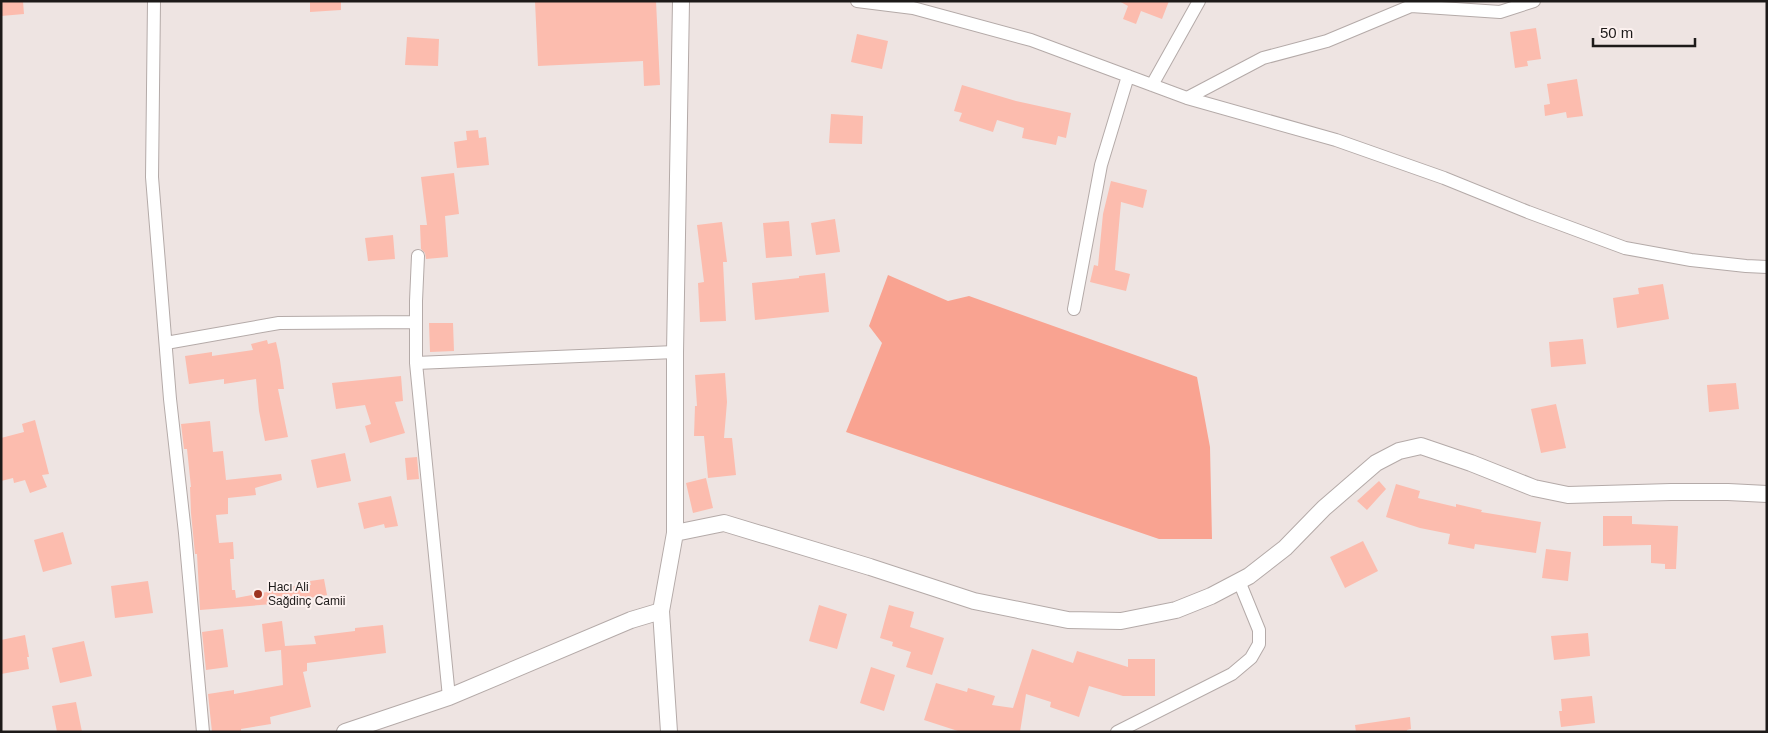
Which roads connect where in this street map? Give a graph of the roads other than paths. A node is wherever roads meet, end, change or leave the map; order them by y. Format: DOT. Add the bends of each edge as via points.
graph roads {
  1 [pos="154,1"];
  2 [pos="681,1"];
  3 [pos="857,1"];
  4 [pos="1198,1"];
  5 [pos="1534,1"];
  6 [pos="1128,76"];
  7 [pos="1152,85"];
  8 [pos="1187,98"];
  9 [pos="418,256"];
  10 [pos="1767,267"];
  11 [pos="1074,310"];
  12 [pos="416,322"];
  13 [pos="166,343"];
  14 [pos="674,352"];
  15 [pos="416,363"];
  16 [pos="1767,494"];
  17 [pos="675,533"];
  18 [pos="1239,581"];
  19 [pos="661,610"];
  20 [pos="449,697"];
  21 [pos="203,732"];
  22 [pos="345,732"];
  23 [pos="669,732"];
  24 [pos="1118,732"];
  1 -- 13 [label="street" via="152,177"];
  2 -- 14 [label="street"];
  3 -- 6 [label="street" via="913,8 1031,40"];
  4 -- 7 [label="street"];
  5 -- 8 [label="street" via="1500,12 1411,6 1327,41 1264,58"];
  6 -- 7 [label="street"];
  6 -- 11 [label="street" via="1101,165"];
  7 -- 8 [label="street"];
  8 -- 10 [label="street" via="1336,140 1625,248 1691,260"];
  9 -- 12 [label="street"];
  12 -- 13 [label="street" via="279,323"];
  12 -- 15 [label="street"];
  13 -- 21 [label="street"];
  14 -- 15 [label="street"];
  14 -- 17 [label="street"];
  15 -- 20 [label="street"];
  16 -- 18 [label="street" via="1568,495 1534,488 1422,446 1376,463 1324,508 1285,548"];
  17 -- 18 [label="street" via="724,523 974,601 1068,620 1121,621 1176,610"];
  17 -- 19 [label="street"];
  18 -- 24 [label="street" via="1259,630 1259,644 1251,658 1232,674"];
  19 -- 20 [label="street"];
  19 -- 23 [label="street"];
  20 -- 22 [label="street"];
}
